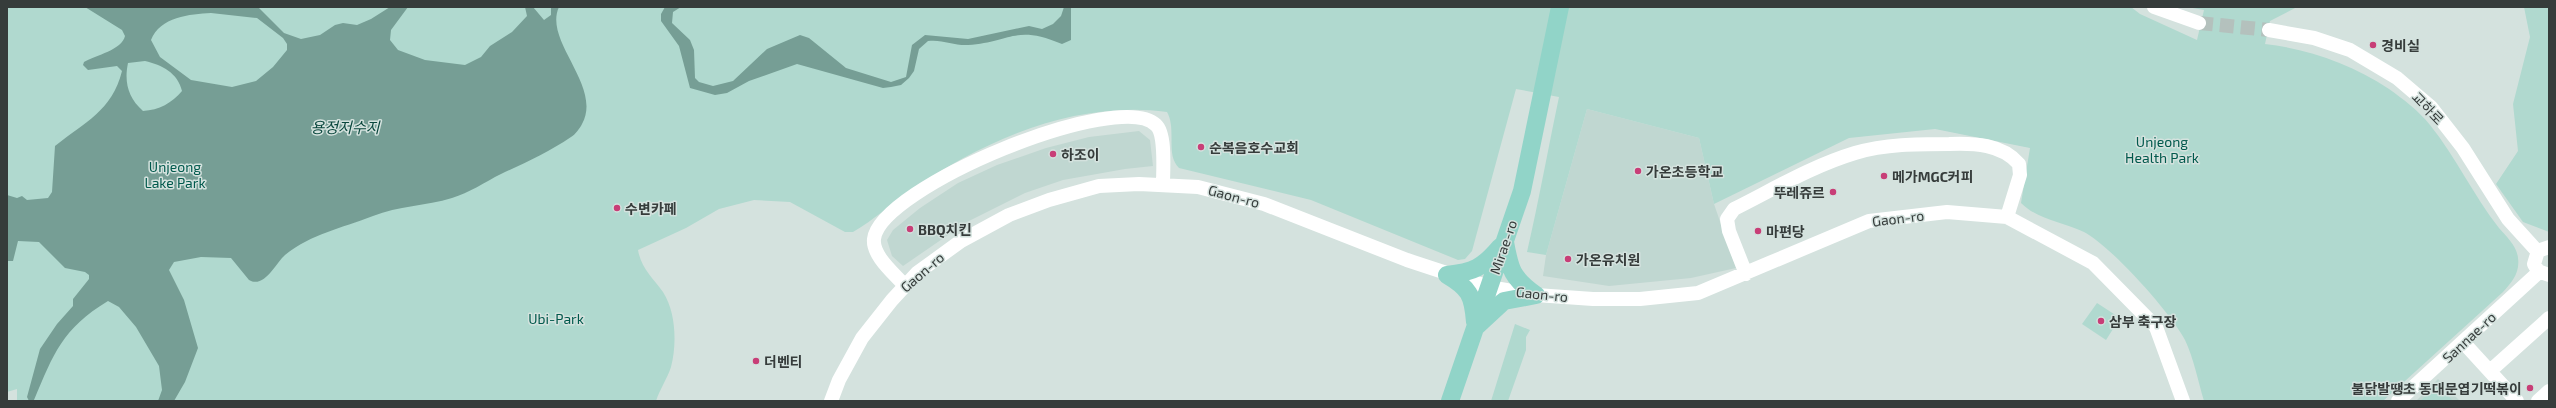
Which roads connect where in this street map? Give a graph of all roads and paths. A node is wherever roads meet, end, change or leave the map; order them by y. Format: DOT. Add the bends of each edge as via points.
graph roads {
  1 [pos="1560,7"];
  2 [pos="2154,7"];
  3 [pos="2199,23"];
  4 [pos="2269,30"];
  5 [pos="1163,184"];
  6 [pos="2007,217"];
  7 [pos="1505,241"];
  8 [pos="2544,250"];
  9 [pos="1746,274"];
  10 [pos="2544,274"];
  11 [pos="1447,275"];
  12 [pos="905,286"];
  13 [pos="1489,287"];
  14 [pos="1536,295"];
  15 [pos="2549,318"];
  16 [pos="1475,328"];
  17 [pos="2463,342"];
  18 [pos="2490,371"];
  19 [pos="2549,391"];
  20 [pos="831,401"];
  21 [pos="1450,401"];
  22 [pos="2183,401"];
  23 [pos="2398,401"];
  24 [pos="2517,401"];
  25 [pos="2538,401"];
  1 -- 7 [label="main road, Mirae-ro" via="1522,191"];
  2 -- 3 [label="street"];
  4 -- 8 [label="street, 교하로" via="2314,38 2350,50 2397,78 2431,107 2464,148 2508,219"];
  5 -- 11 [label="street, Gaon-ro" via="1198,187 1264,204"];
  5 -- 12 [label="street, Gaon-ro" via="1099,186 1049,200 1009,215 961,241 917,273"];
  5 -- 12 [label="street" via="1162,135 1156,124 1148,119 1122,118 1097,121 1016,142 945,176 894,209 877,227 873,240 874,248"];
  6 -- 9 [label="street, Gaon-ro" via="1947,212 1869,221"];
  6 -- 9 [label="street" via="2020,174 2019,164 2003,150 1966,143 1909,144 1856,153 1812,169 1734,209 1727,219 1728,225"];
  6 -- 22 [label="street, Gaon-ro" via="2093,263 2156,327"];
  7 -- 11 [label="main road" via="1478,269"];
  7 -- 13 [label="main road, Mirae-ro"];
  7 -- 14 [label="main road" via="1509,266 1515,277"];
  8 -- 10 [label="street" via="2534,264"];
  9 -- 14 [label="street, Gaon-ro" via="1698,293 1640,299"];
  10 -- 17 [label="street, Sannae-ro"];
  11 -- 13 [label="street, Gaon-ro"];
  11 -- 16 [label="main road" via="1463,284 1470,294 1474,306"];
  12 -- 20 [label="street, Gaon-ro" via="862,338 839,380"];
  13 -- 14 [label="street, Gaon-ro"];
  13 -- 16 [label="main road, Mirae-ro"];
  14 -- 16 [label="main road" via="1504,301"];
  15 -- 18 [label="street" via="2544,319"];
  16 -- 21 [label="main road, Mirae-ro"];
  17 -- 18 [label="street"];
  17 -- 23 [label="street, Sannae-ro"];
  18 -- 24 [label="street"];
  19 -- 25 [label="street"];
}
